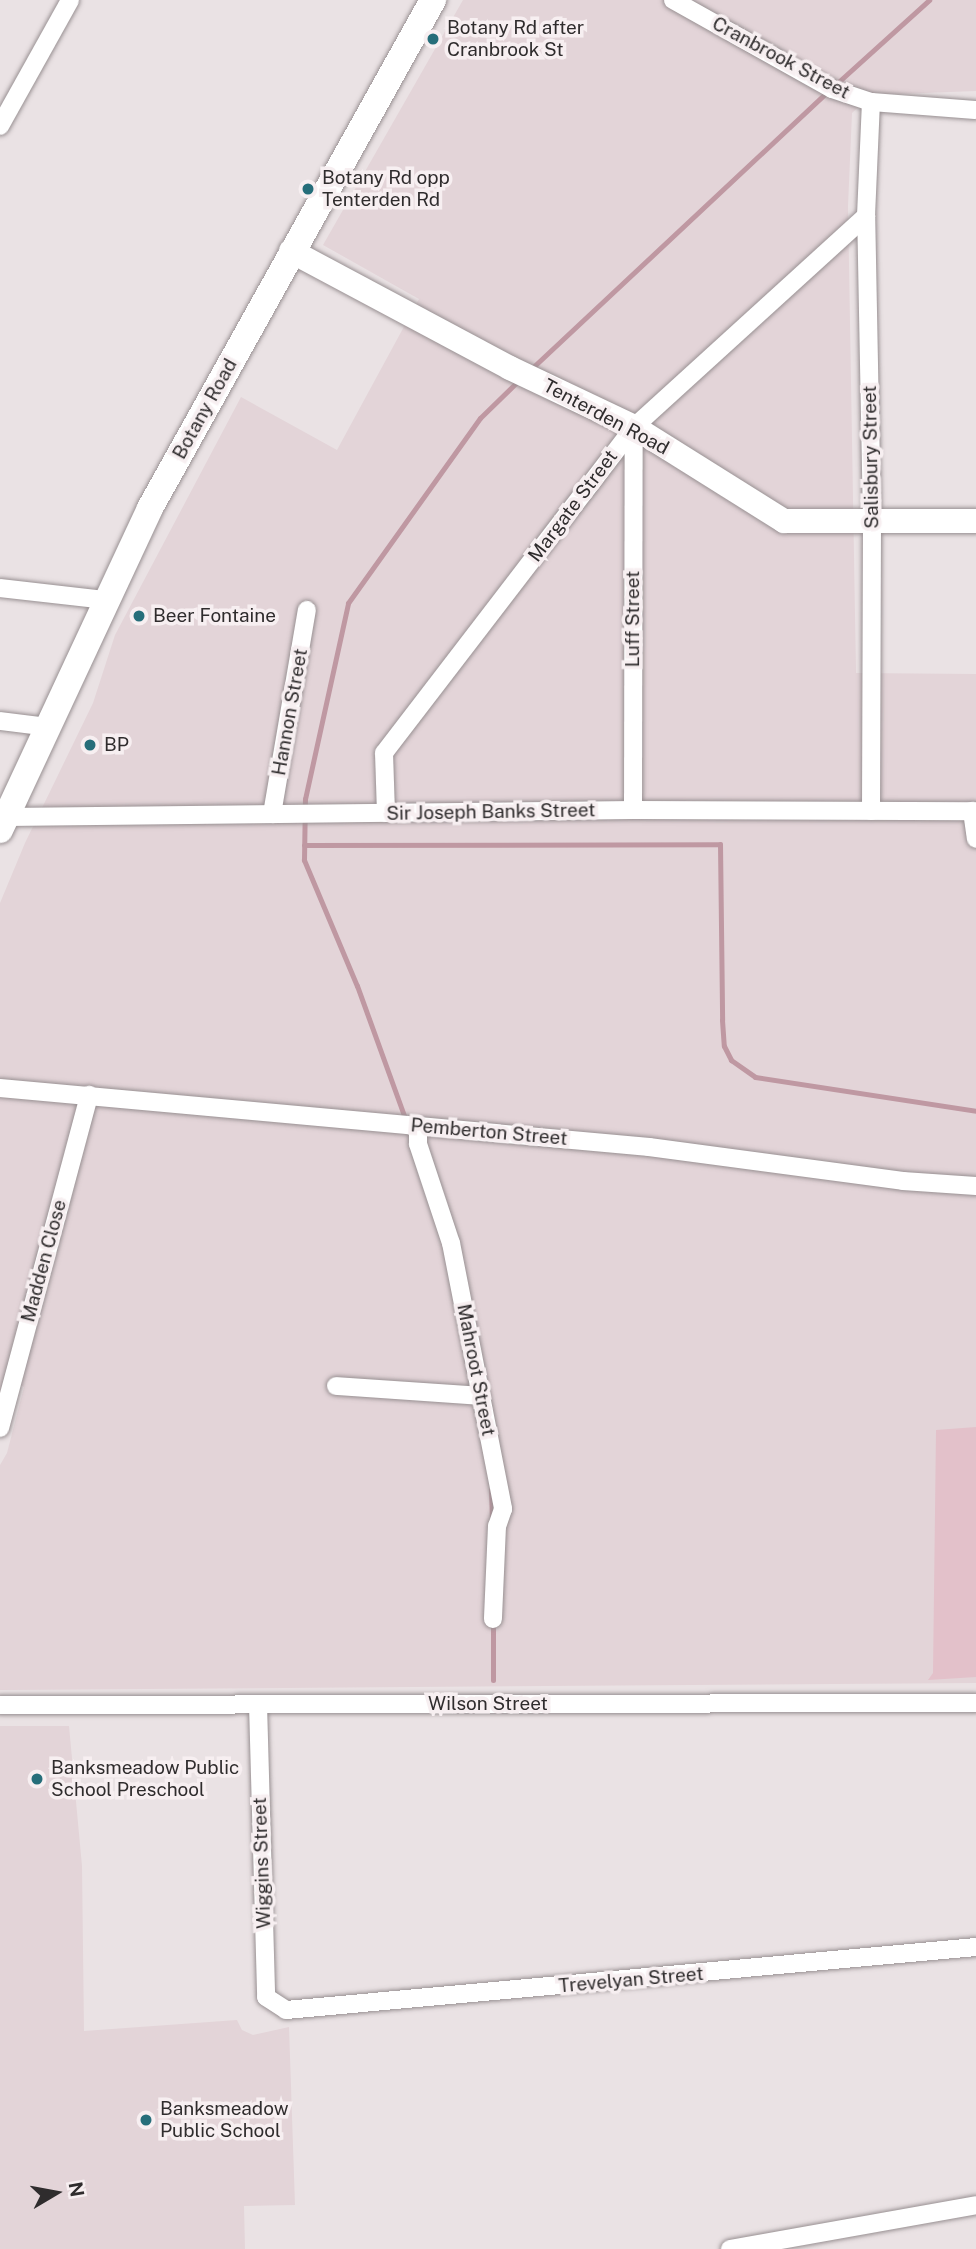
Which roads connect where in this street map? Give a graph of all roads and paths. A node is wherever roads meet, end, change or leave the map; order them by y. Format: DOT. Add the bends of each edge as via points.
graph roads {
  1 [pos="70,0"];
  2 [pos="433,0"];
  3 [pos="673,0"];
  4 [pos="871,102"];
  5 [pos="976,110"];
  6 [pos="0,126"];
  7 [pos="866,216"];
  8 [pos="291,251"];
  9 [pos="634,427"];
  10 [pos="872,520"];
  11 [pos="976,521"];
  12 [pos="0,588"];
  13 [pos="106,600"];
  14 [pos="307,610"];
  15 [pos="0,721"];
  16 [pos="49,727"];
  17 [pos="633,810"];
  18 [pos="871,811"];
  19 [pos="974,811"];
  20 [pos="386,813"];
  21 [pos="272,814"];
  22 [pos="3,823"];
  23 [pos="976,839"];
  24 [pos="0,1088"];
  25 [pos="89,1095"];
  26 [pos="418,1126"];
  27 [pos="976,1186"];
  28 [pos="336,1386"];
  29 [pos="481,1396"];
  30 [pos="0,1428"];
  31 [pos="493,1619"];
  32 [pos="976,1703"];
  33 [pos="258,1704"];
  34 [pos="0,1705"];
  35 [pos="976,1947"];
  36 [pos="286,2010"];
  37 [pos="976,2205"];
  38 [pos="730,2249"];
  1 -- 6 [label="street"];
  2 -- 8 [label="main road, Botany Road"];
  3 -- 4 [label="street, Cranbrook Street" via="832,89"];
  4 -- 5 [label="street, Cranbrook Street"];
  4 -- 7 [label="street, Salisbury Street"];
  7 -- 9 [label="street, Margate Street"];
  7 -- 10 [label="street, Salisbury Street"];
  8 -- 9 [label="street, Tenterden Road" via="510,368"];
  8 -- 13 [label="main road, Botany Road" via="144,519"];
  9 -- 10 [label="street, Tenterden Road" via="784,521"];
  9 -- 17 [label="street, Luff Street"];
  9 -- 20 [label="street, Margate Street" via="384,752"];
  10 -- 11 [label="street, Tenterden Road"];
  10 -- 18 [label="street, Salisbury Street"];
  12 -- 13 [label="street"];
  13 -- 16 [label="main road, Botany Road"];
  14 -- 21 [label="street, Hannon Street"];
  15 -- 16 [label="street"];
  16 -- 22 [label="main road, Botany Road"];
  17 -- 18 [label="street, Sir Joseph Banks Street"];
  17 -- 20 [label="street, Sir Joseph Banks Street"];
  18 -- 19 [label="street, Sir Joseph Banks Street"];
  19 -- 23 [label="street"];
  20 -- 21 [label="street, Sir Joseph Banks Street"];
  21 -- 22 [label="street, Sir Joseph Banks Street"];
  24 -- 25 [label="street, Pemberton Street"];
  25 -- 26 [label="street, Pemberton Street"];
  25 -- 30 [label="street, Madden Close"];
  26 -- 27 [label="street, Pemberton Street" via="649,1147 903,1181"];
  26 -- 29 [label="street, Mahroot Street" via="418,1144 451,1243"];
  28 -- 29 [label="street"];
  29 -- 31 [label="street, Mahroot Street" via="503,1510 497,1526"];
  32 -- 33 [label="street, Wilson Street"];
  33 -- 34 [label="street, Wilson Street"];
  33 -- 36 [label="street, Wiggins Street" via="266,1997"];
  35 -- 36 [label="street, Trevelyan Street"];
  37 -- 38 [label="street"];
}
